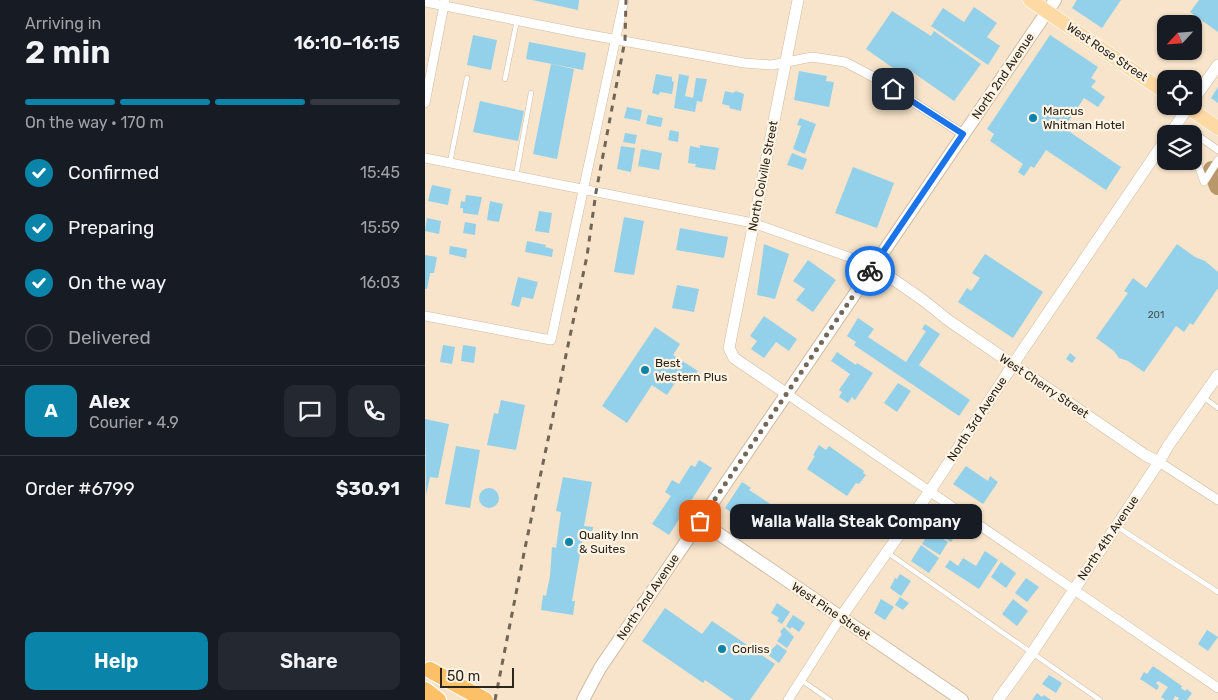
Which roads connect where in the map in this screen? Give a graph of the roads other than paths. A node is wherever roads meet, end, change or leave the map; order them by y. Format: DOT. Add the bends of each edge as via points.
graph roads {
  1 [pos="624,0"];
  2 [pos="798,0"];
  3 [pos="1030,0"];
  4 [pos="425,2"];
  5 [pos="445,3"];
  6 [pos="1051,6"];
  7 [pos="517,20"];
  8 [pos="616,39"];
  9 [pos="786,61"];
  10 [pos="1218,65"];
  11 [pos="427,78"];
  12 [pos="467,78"];
  13 [pos="505,79"];
  14 [pos="1157,86"];
  15 [pos="1202,87"];
  16 [pos="531,93"];
  17 [pos="425,103"];
  18 [pos="1202,115"];
  19 [pos="1218,128"];
  20 [pos="963,134"];
  21 [pos="1202,139"];
  22 [pos="1218,150"];
  23 [pos="1157,152"];
  24 [pos="425,158"];
  25 [pos="1218,160"];
  26 [pos="450,163"];
  27 [pos="1200,170"];
  28 [pos="516,176"];
  29 [pos="585,190"];
  30 [pos="753,223"];
  31 [pos="873,266"];
  32 [pos="425,316"];
  33 [pos="1013,364"];
  34 [pos="1218,375"];
  35 [pos="787,394"];
  36 [pos="1203,397"];
  37 [pos="1218,408"];
  38 [pos="1159,462"];
  39 [pos="930,491"];
  40 [pos="1218,500"];
  41 [pos="700,521"];
  42 [pos="1116,525"];
  43 [pos="887,553"];
  44 [pos="1074,590"];
  45 [pos="1218,592"];
  46 [pos="841,617"];
  47 [pos="1032,653"];
  48 [pos="428,668"];
  49 [pos="801,680"];
  50 [pos="1218,688"];
  51 [pos="425,690"];
  52 [pos="438,700"];
  53 [pos="471,700"];
  54 [pos="485,700"];
  55 [pos="583,700"];
  56 [pos="788,700"];
  57 [pos="830,700"];
  58 [pos="962,700"];
  59 [pos="998,700"];
  60 [pos="1101,700"];
  1 -- 8 [label="street"];
  2 -- 9 [label="street, North Colville Street"];
  3 -- 6 [label="main road, West Rose Street"];
  4 -- 5 [label="street"];
  5 -- 7 [label="street"];
  5 -- 11 [label="street"];
  6 -- 14 [label="main road, West Rose Street"];
  6 -- 20 [label="main road, North 2nd Avenue"];
  7 -- 8 [label="street"];
  7 -- 13 [label="lane"];
  8 -- 9 [label="street" via="745,63"];
  8 -- 29 [label="street"];
  9 -- 20 [label="street" via="812,57 845,62"];
  9 -- 30 [label="street, North Colville Street"];
  10 -- 15 [label="street"];
  11 -- 17 [label="street"];
  12 -- 26 [label="lane"];
  16 -- 28 [label="lane"];
  18 -- 19 [label="main road"];
  20 -- 31 [label="main road, North 2nd Avenue"];
  21 -- 22 [label="street"];
  23 -- 33 [label="street, North 3rd Avenue"];
  24 -- 26 [label="street"];
  25 -- 27 [label="street" via="1204,182"];
  26 -- 28 [label="street"];
  28 -- 29 [label="street"];
  29 -- 30 [label="street"];
  29 -- 32 [label="street" via="551,340"];
  30 -- 31 [label="street"];
  30 -- 35 [label="street, North Colville Street" via="729,352 733,358"];
  31 -- 33 [label="street, West Cherry Street"];
  31 -- 35 [label="main road, North 2nd Avenue"];
  33 -- 38 [label="street, West Cherry Street"];
  33 -- 39 [label="street, North 3rd Avenue"];
  34 -- 36 [label="street, North 4th Avenue"];
  35 -- 39 [label="street"];
  35 -- 41 [label="main road, North 2nd Avenue"];
  36 -- 37 [label="lane"];
  36 -- 38 [label="street, North 4th Avenue"];
  38 -- 40 [label="street, West Cherry Street"];
  38 -- 42 [label="street, North 4th Avenue"];
  39 -- 43 [label="street, North 3rd Avenue"];
  39 -- 44 [label="street"];
  41 -- 46 [label="main road, West Pine Street"];
  41 -- 55 [label="main road, North 2nd Avenue" via="597,672"];
  42 -- 44 [label="street, North 4th Avenue"];
  42 -- 45 [label="lane"];
  43 -- 46 [label="street, North 3rd Avenue"];
  43 -- 47 [label="lane"];
  44 -- 47 [label="street, North 4th Avenue"];
  44 -- 50 [label="street"];
  46 -- 49 [label="street, North 3rd Avenue"];
  46 -- 58 [label="main road, West Pine Street"];
  47 -- 59 [label="street, North 4th Avenue"];
  47 -- 60 [label="lane"];
  48 -- 53 [label="highway"];
  48 -- 54 [label="highway"];
  49 -- 56 [label="street, North 3rd Avenue"];
  49 -- 57 [label="lane"];
  51 -- 52 [label="highway"];
}
